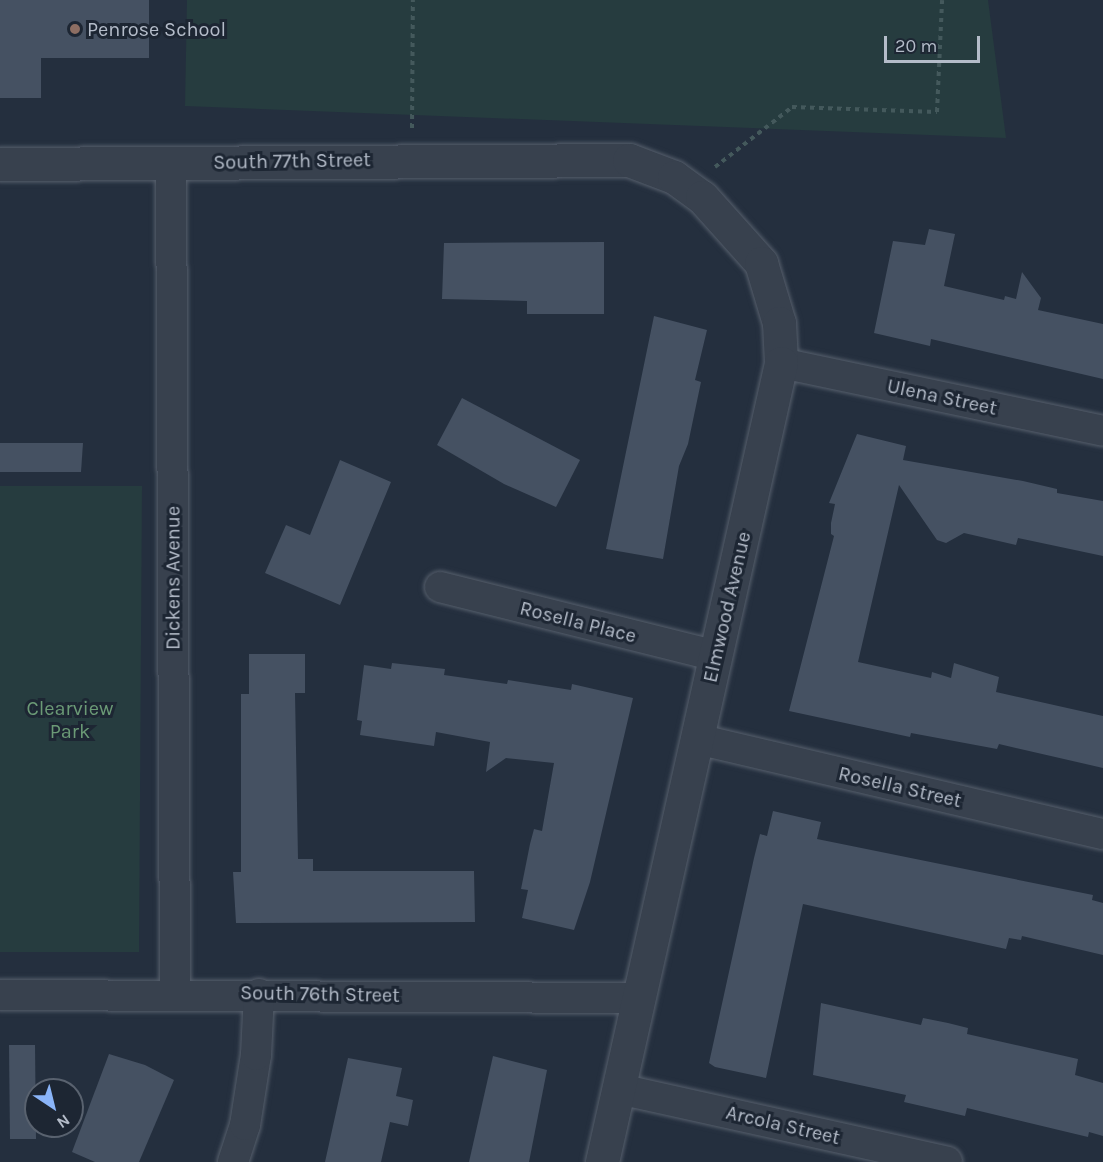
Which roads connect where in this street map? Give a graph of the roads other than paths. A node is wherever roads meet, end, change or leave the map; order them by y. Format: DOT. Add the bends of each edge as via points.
graph roads {
  1 [pos="584,159"];
  2 [pos="171,162"];
  3 [pos="0,164"];
  4 [pos="781,363"];
  5 [pos="1103,431"];
  6 [pos="440,588"];
  7 [pos="716,656"];
  8 [pos="697,740"];
  9 [pos="1103,834"];
  10 [pos="175,993"];
  11 [pos="259,994"];
  12 [pos="0,995"];
  13 [pos="639,998"];
  14 [pos="619,1089"];
  15 [pos="233,1162"];
  16 [pos="602,1162"];
  17 [pos="947,1162"];
  1 -- 2 [label="street, South 77th Street"];
  1 -- 4 [label="street, Elmwood Avenue" via="629,160 674,177 724,218 761,263 778,323"];
  2 -- 3 [label="street, South 77th Street"];
  2 -- 10 [label="street, Dickens Avenue"];
  4 -- 5 [label="street, Ulena Street"];
  4 -- 7 [label="street, Elmwood Avenue"];
  6 -- 7 [label="street, Rosella Place"];
  7 -- 8 [label="street, Elmwood Avenue"];
  8 -- 9 [label="street, Rosella Street"];
  8 -- 13 [label="street, Elmwood Avenue"];
  10 -- 11 [label="street, South 76th Street"];
  10 -- 12 [label="street, South 76th Street"];
  11 -- 13 [label="street, South 76th Street"];
  11 -- 15 [label="street" via="256,1055 245,1125"];
  13 -- 14 [label="street, Elmwood Avenue"];
  14 -- 16 [label="street, Elmwood Avenue"];
  14 -- 17 [label="street, Arcola Street"];
}
